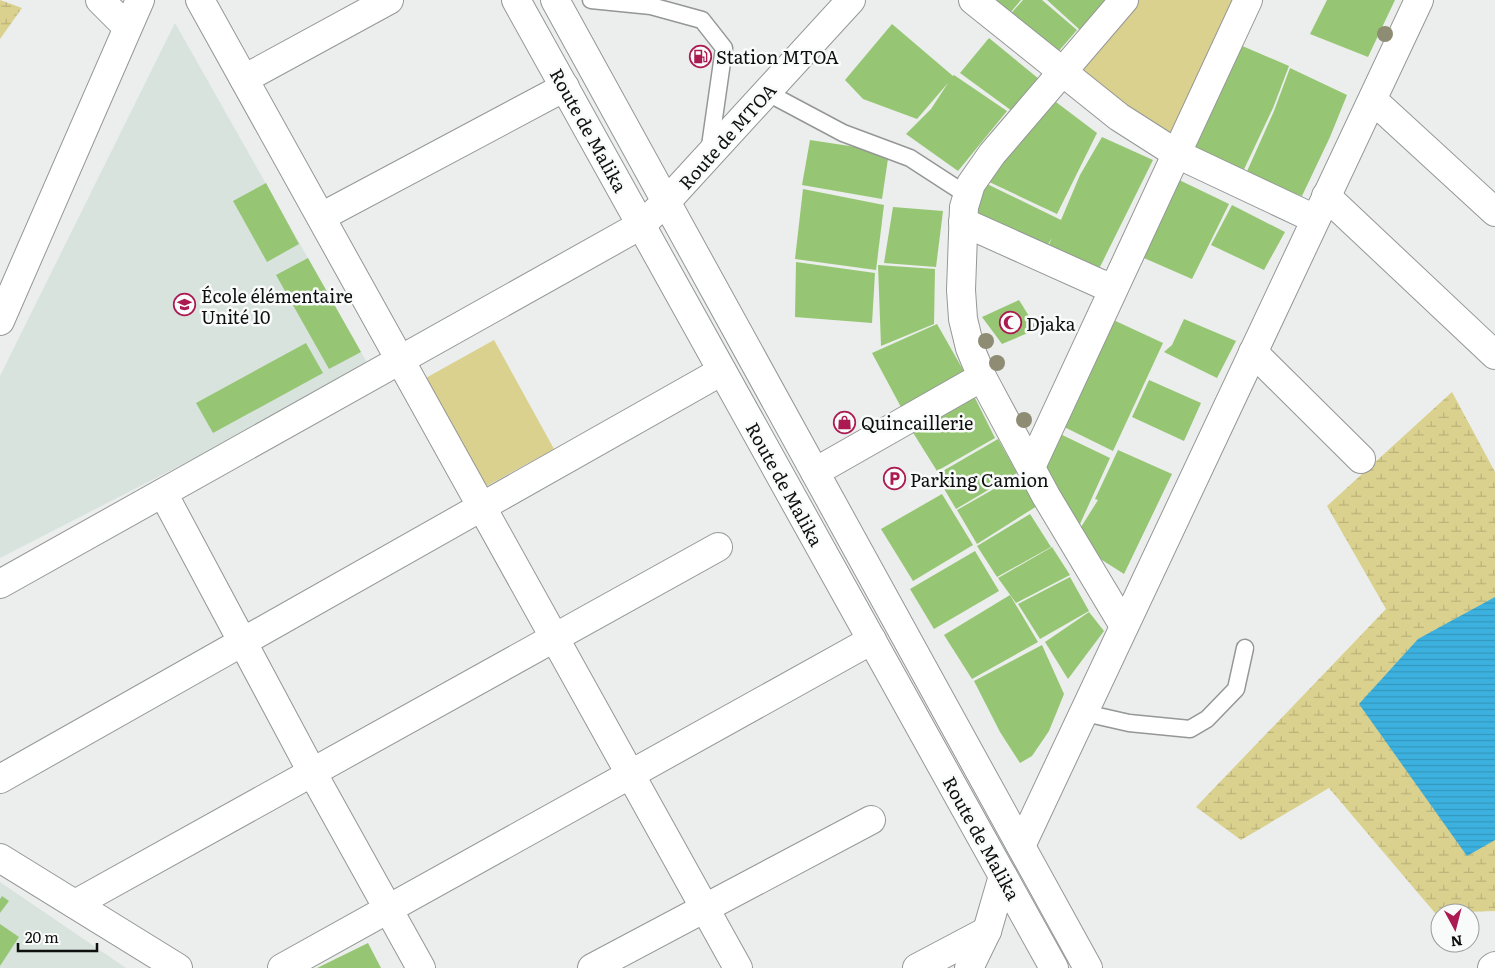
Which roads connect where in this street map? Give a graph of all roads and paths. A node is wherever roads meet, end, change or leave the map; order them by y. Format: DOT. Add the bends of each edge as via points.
graph roads {
  1 [pos="100,0"];
  2 [pos="140,0"];
  3 [pos="200,0"];
  4 [pos="389,0"];
  5 [pos="516,0"];
  6 [pos="555,0"];
  7 [pos="591,0"];
  8 [pos="851,0"];
  9 [pos="973,0"];
  10 [pos="1124,0"];
  11 [pos="1248,0"];
  12 [pos="1418,0"];
  13 [pos="126,27"];
  14 [pos="1062,73"];
  15 [pos="244,79"];
  16 [pos="565,87"];
  17 [pos="766,92"];
  18 [pos="1373,100"];
  19 [pos="1177,154"];
  20 [pos="709,155"];
  21 [pos="967,195"];
  22 [pos="666,202"];
  23 [pos="1321,207"];
  24 [pos="1495,212"];
  25 [pos="321,217"];
  26 [pos="963,222"];
  27 [pos="641,224"];
  28 [pos="1114,287"];
  29 [pos="0,321"];
  30 [pos="1253,352"];
  31 [pos="1495,355"];
  32 [pos="400,360"];
  33 [pos="722,371"];
  34 [pos="982,377"];
  35 [pos="1361,459"];
  36 [pos="1031,467"];
  37 [pos="815,472"];
  38 [pos="163,493"];
  39 [pos="482,506"];
  40 [pos="718,547"];
  41 [pos="0,584"];
  42 [pos="1124,626"];
  43 [pos="554,638"];
  44 [pos="872,640"];
  45 [pos="242,642"];
  46 [pos="1245,648"];
  47 [pos="1085,713"];
  48 [pos="312,772"];
  49 [pos="630,774"];
  50 [pos="0,779"];
  51 [pos="871,820"];
  52 [pos="1021,846"];
  53 [pos="0,858"];
  54 [pos="1003,876"];
  55 [pos="74,904"];
  56 [pos="390,908"];
  57 [pos="705,908"];
  58 [pos="987,931"];
  59 [pos="1495,966"];
  60 [pos="178,968"];
  61 [pos="282,968"];
  62 [pos="421,968"];
  63 [pos="592,968"];
  64 [pos="738,968"];
  65 [pos="917,968"];
  66 [pos="969,968"];
  67 [pos="1054,968"];
  68 [pos="1088,968"];
  69 [pos="1492,968"];
  1 -- 13 [label="street"];
  2 -- 13 [label="street"];
  3 -- 15 [label="street"];
  4 -- 15 [label="street"];
  5 -- 16 [label="street, Route de Malika"];
  6 -- 22 [label="street, Route de Malika"];
  7 -- 20 [label="lane" via="651,6 702,20 724,48"];
  8 -- 17 [label="street, Route de MTOA"];
  9 -- 14 [label="street"];
  10 -- 14 [label="street"];
  11 -- 19 [label="street"];
  12 -- 18 [label="street"];
  13 -- 29 [label="street"];
  14 -- 19 [label="street" via="1119,117"];
  14 -- 21 [label="street" via="979,170"];
  15 -- 25 [label="street"];
  16 -- 25 [label="street"];
  16 -- 27 [label="street, Route de Malika"];
  17 -- 20 [label="street, Route de MTOA"];
  17 -- 21 [label="lane" via="843,132 910,158"];
  18 -- 23 [label="street"];
  18 -- 24 [label="street"];
  19 -- 23 [label="street"];
  19 -- 28 [label="street"];
  20 -- 22 [label="street, Route de MTOA"];
  21 -- 26 [label="street"];
  22 -- 27 [label="street, Route de MTOA"];
  22 -- 37 [label="street, Route de Malika"];
  23 -- 30 [label="street"];
  23 -- 31 [label="street"];
  25 -- 32 [label="street"];
  26 -- 28 [label="street"];
  26 -- 34 [label="street" via="960,290 963,319"];
  27 -- 32 [label="street, Route de MTOA"];
  27 -- 33 [label="street, Route de Malika"];
  28 -- 36 [label="street"];
  30 -- 35 [label="street"];
  30 -- 42 [label="street"];
  32 -- 38 [label="street, Route de MTOA"];
  32 -- 39 [label="street"];
  33 -- 39 [label="street"];
  33 -- 44 [label="street, Route de Malika"];
  34 -- 36 [label="street"];
  34 -- 37 [label="street"];
  36 -- 42 [label="street"];
  37 -- 52 [label="street, Route de Malika"];
  38 -- 41 [label="street, Route de MTOA"];
  38 -- 45 [label="street"];
  39 -- 43 [label="street"];
  39 -- 45 [label="street"];
  40 -- 43 [label="street"];
  42 -- 47 [label="street"];
  43 -- 48 [label="street"];
  43 -- 49 [label="street"];
  44 -- 49 [label="street"];
  44 -- 54 [label="street, Route de Malika"];
  45 -- 48 [label="street"];
  45 -- 50 [label="street"];
  46 -- 47 [label="lane" via="1236,689 1207,719 1190,729 1129,723"];
  47 -- 52 [label="street"];
  48 -- 55 [label="street"];
  48 -- 56 [label="street"];
  49 -- 56 [label="street"];
  49 -- 57 [label="street"];
  51 -- 57 [label="street"];
  52 -- 68 [label="street, Route de Malika"];
  53 -- 55 [label="street"];
  54 -- 58 [label="street"];
  54 -- 67 [label="street, Route de Malika"];
  55 -- 60 [label="street"];
  56 -- 61 [label="street"];
  56 -- 62 [label="street"];
  57 -- 63 [label="street"];
  57 -- 64 [label="street"];
  58 -- 65 [label="street"];
  58 -- 66 [label="street"];
  59 -- 69 [label="street"];
}
